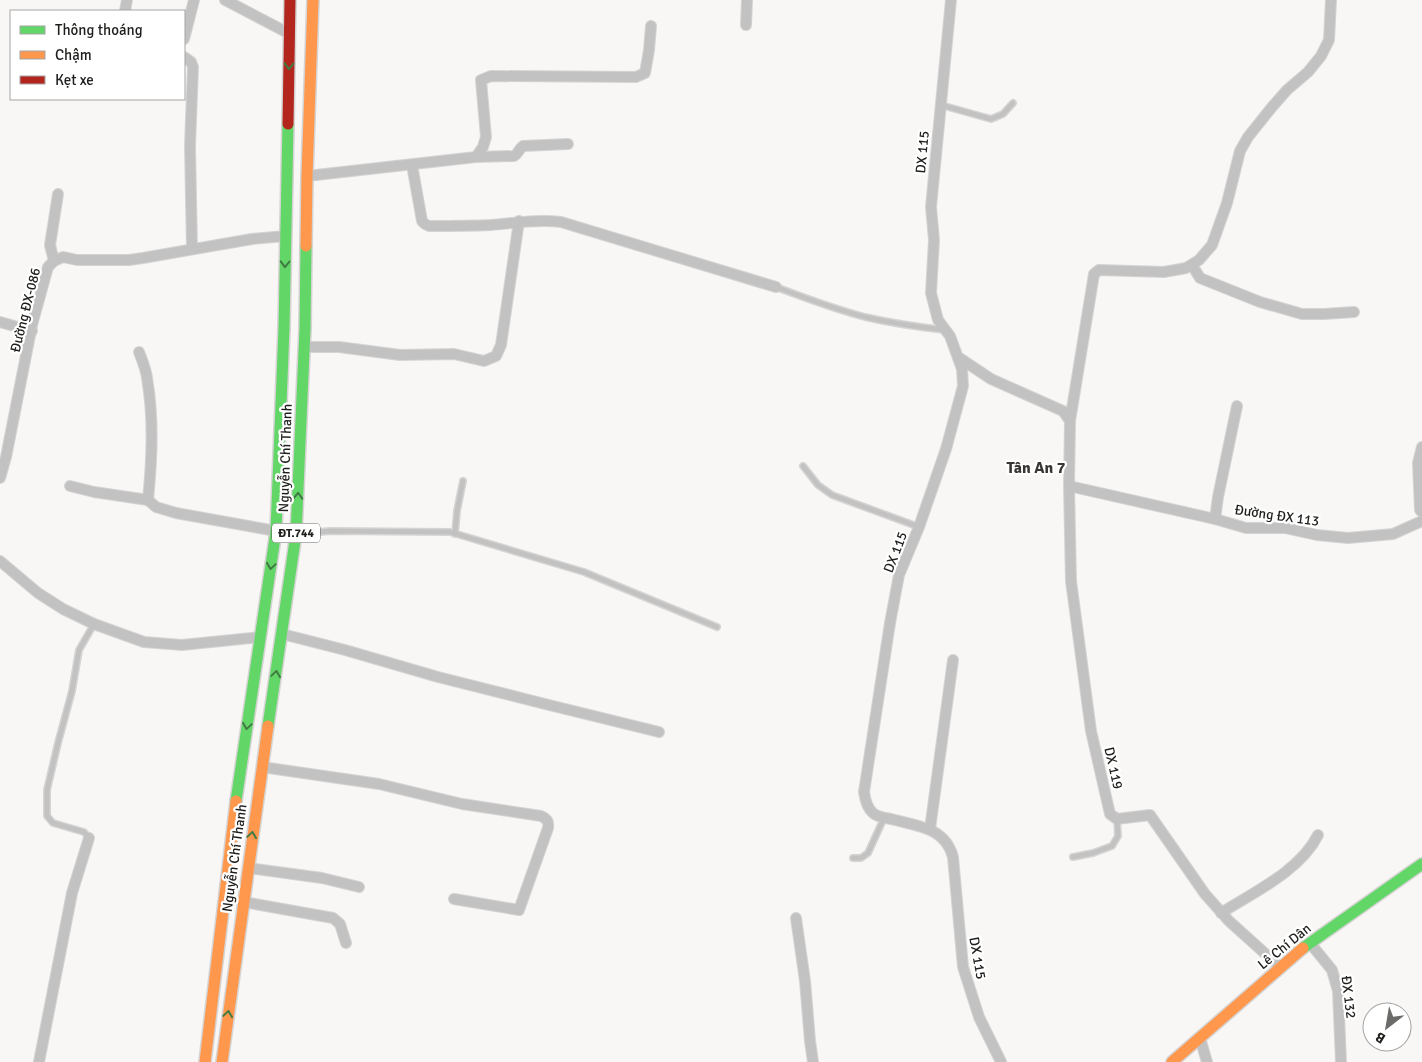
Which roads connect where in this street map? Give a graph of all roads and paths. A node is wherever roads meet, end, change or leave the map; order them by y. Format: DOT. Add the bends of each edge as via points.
graph roads {
  1 [pos="194,0"];
  2 [pos="225,0"];
  3 [pos="290,0"];
  4 [pos="313,0"];
  5 [pos="747,0"];
  6 [pos="950,0"];
  7 [pos="1332,0"];
  8 [pos="746,25"];
  9 [pos="651,26"];
  10 [pos="290,34"];
  11 [pos="312,34"];
  12 [pos="185,35"];
  13 [pos="185,58"];
  14 [pos="1013,103"];
  15 [pos="941,105"];
  16 [pos="568,144"];
  17 [pos="476,157"];
  18 [pos="412,165"];
  19 [pos="307,176"];
  20 [pos="58,194"];
  21 [pos="519,221"];
  22 [pos="286,236"];
  23 [pos="192,249"];
  24 [pos="54,261"];
  25 [pos="1192,264"];
  26 [pos="776,288"];
  27 [pos="1354,312"];
  28 [pos="0,322"];
  29 [pos="946,330"];
  30 [pos="32,331"];
  31 [pos="304,347"];
  32 [pos="139,352"];
  33 [pos="958,357"];
  34 [pos="1236,406"];
  35 [pos="1070,421"];
  36 [pos="1422,447"];
  37 [pos="803,466"];
  38 [pos="0,478"];
  39 [pos="463,480"];
  40 [pos="70,486"];
  41 [pos="1069,486"];
  42 [pos="148,500"];
  43 [pos="1422,512"];
  44 [pos="1215,519"];
  45 [pos="1422,521"];
  46 [pos="919,526"];
  47 [pos="276,532"];
  48 [pos="296,534"];
  49 [pos="455,534"];
  50 [pos="0,562"];
  51 [pos="94,624"];
  52 [pos="717,627"];
  53 [pos="282,634"];
  54 [pos="260,637"];
  55 [pos="953,660"];
  56 [pos="659,732"];
  57 [pos="262,767"];
  58 [pos="884,818"];
  59 [pos="1117,819"];
  60 [pos="930,829"];
  61 [pos="1318,835"];
  62 [pos="89,838"];
  63 [pos="1074,857"];
  64 [pos="854,858"];
  65 [pos="1422,864"];
  66 [pos="248,868"];
  67 [pos="359,887"];
  68 [pos="454,899"];
  69 [pos="244,902"];
  70 [pos="1221,912"];
  71 [pos="796,918"];
  72 [pos="346,943"];
  73 [pos="1310,943"];
  74 [pos="1280,967"];
  75 [pos="1200,1038"];
  76 [pos="208,1040"];
  77 [pos="224,1043"];
  78 [pos="39,1062"];
  79 [pos="205,1062"];
  80 [pos="222,1062"];
  81 [pos="813,1062"];
  82 [pos="1001,1062"];
  83 [pos="1172,1062"];
  84 [pos="1207,1062"];
  85 [pos="1341,1062"];
  1 -- 12 [label="street"];
  2 -- 10 [label="street"];
  3 -- 10 [label="main road, Nguyễn Chí Thanh / ĐT.744"];
  4 -- 11 [label="main road, Nguyễn Chí Thanh / ĐT.744"];
  5 -- 8 [label="street"];
  6 -- 15 [label="street, DX 115"];
  7 -- 25 [label="street" via="1329,40 1321,56 1248,137 1240,151 1212,245 1200,260"];
  9 -- 17 [label="street" via="645,72 636,77 492,76 482,80 486,137"];
  10 -- 11 [label="main road"];
  10 -- 22 [label="main road, Nguyễn Chí Thanh / ĐT.744, one-way"];
  11 -- 19 [label="main road, Nguyễn Chí Thanh / ĐT.744"];
  13 -- 23 [label="street" via="193,67 190,146"];
  14 -- 15 [label="lane" via="1003,114 991,119"];
  15 -- 29 [label="street, DX 115" via="931,207 934,240 931,292 938,320"];
  16 -- 17 [label="street" via="523,146 514,156"];
  17 -- 18 [label="street"];
  18 -- 19 [label="street"];
  18 -- 21 [label="street" via="425,224 464,226"];
  19 -- 31 [label="main road, Nguyễn Chí Thanh / ĐT.744"];
  20 -- 24 [label="street" via="50,245"];
  21 -- 26 [label="street" via="573,225"];
  21 -- 31 [label="street" via="501,345 496,356 484,361 454,354 400,355 339,347"];
  22 -- 23 [label="street, Đường ĐX-086"];
  22 -- 47 [label="main road, Nguyễn Chí Thanh / ĐT.744, one-way"];
  23 -- 24 [label="street, Đường ĐX-086" via="129,260 63,257"];
  24 -- 30 [label="street, Đường ĐX-086" via="48,267"];
  25 -- 27 [label="street" via="1200,278 1260,302 1302,314"];
  25 -- 35 [label="street, DX 119" via="1164,272 1099,270 1094,274"];
  26 -- 29 [label="lane" via="865,317"];
  28 -- 30 [label="street"];
  29 -- 33 [label="street, DX 115"];
  30 -- 38 [label="street, Đường ĐX-086"];
  48 -- 31 [label="main road, Nguyễn Chí Thanh / ĐT.744, one-way"];
  32 -- 42 [label="street" via="147,377 152,433"];
  33 -- 35 [label="street" via="991,379 1063,412"];
  33 -- 46 [label="street, DX 115" via="962,386 946,449"];
  34 -- 44 [label="street"];
  35 -- 41 [label="street, DX 119"];
  36 -- 43 [label="street" via="1418,463"];
  37 -- 46 [label="lane" via="818,485 832,495"];
  39 -- 49 [label="lane"];
  40 -- 42 [label="street"];
  41 -- 44 [label="street, Đường ĐX 113"];
  41 -- 59 [label="street, DX 119" via="1071,581 1091,731 1110,814"];
  42 -- 47 [label="street" via="156,507 176,513"];
  44 -- 45 [label="street, Đường ĐX 113" via="1246,528 1285,528 1348,538 1393,534"];
  46 -- 58 [label="street, DX 115" via="899,575 864,792 873,813"];
  47 -- 48 [label="main road"];
  47 -- 54 [label="main road, Nguyễn Chí Thanh / ĐT.744, one-way"];
  48 -- 49 [label="lane" via="330,531"];
  48 -- 53 [label="main road, Nguyễn Chí Thanh / ĐT.744"];
  49 -- 52 [label="lane" via="584,572"];
  50 -- 51 [label="street" via="38,593"];
  51 -- 54 [label="street" via="144,642 182,645"];
  51 -- 62 [label="lane" via="79,650 72,692 47,790 46,816 53,823 84,832"];
  53 -- 56 [label="street"];
  57 -- 53 [label="main road, Nguyễn Chí Thanh / ĐT.744, one-way"];
  54 -- 76 [label="main road, Nguyễn Chí Thanh / ĐT.744, one-way" via="239,778"];
  55 -- 60 [label="street"];
  66 -- 57 [label="main road, Nguyễn Chí Thanh / ĐT.744, one-way"];
  57 -- 68 [label="street" via="379,784 462,804 546,819 548,828 519,910"];
  58 -- 60 [label="street, DX 115"];
  58 -- 64 [label="lane" via="868,853"];
  59 -- 63 [label="lane" via="1118,836 1112,846"];
  59 -- 70 [label="street" via="1150,815"];
  60 -- 82 [label="street, DX 115" via="950,847 963,967 978,1017"];
  61 -- 70 [label="street" via="1299,861"];
  62 -- 78 [label="street" via="72,893"];
  65 -- 73 [label="main road, Lê Chí Dân"];
  66 -- 67 [label="street" via="322,878"];
  66 -- 69 [label="main road, Nguyễn Chí Thanh / ĐT.744"];
  69 -- 72 [label="street" via="333,918 340,924"];
  77 -- 69 [label="main road, Nguyễn Chí Thanh / ĐT.744, one-way"];
  70 -- 74 [label="street"];
  71 -- 81 [label="street"];
  73 -- 74 [label="main road, Lê Chí Dân"];
  73 -- 85 [label="street, ĐX 132" via="1332,970 1338,991"];
  74 -- 75 [label="main road, Lê Chí Dân"];
  75 -- 83 [label="main road, Lê Chí Dân"];
  75 -- 84 [label="street"];
  76 -- 77 [label="main road"];
  76 -- 79 [label="main road, Nguyễn Chí Thanh / ĐT.744"];
  77 -- 80 [label="main road, Nguyễn Chí Thanh / ĐT.744"];
}
